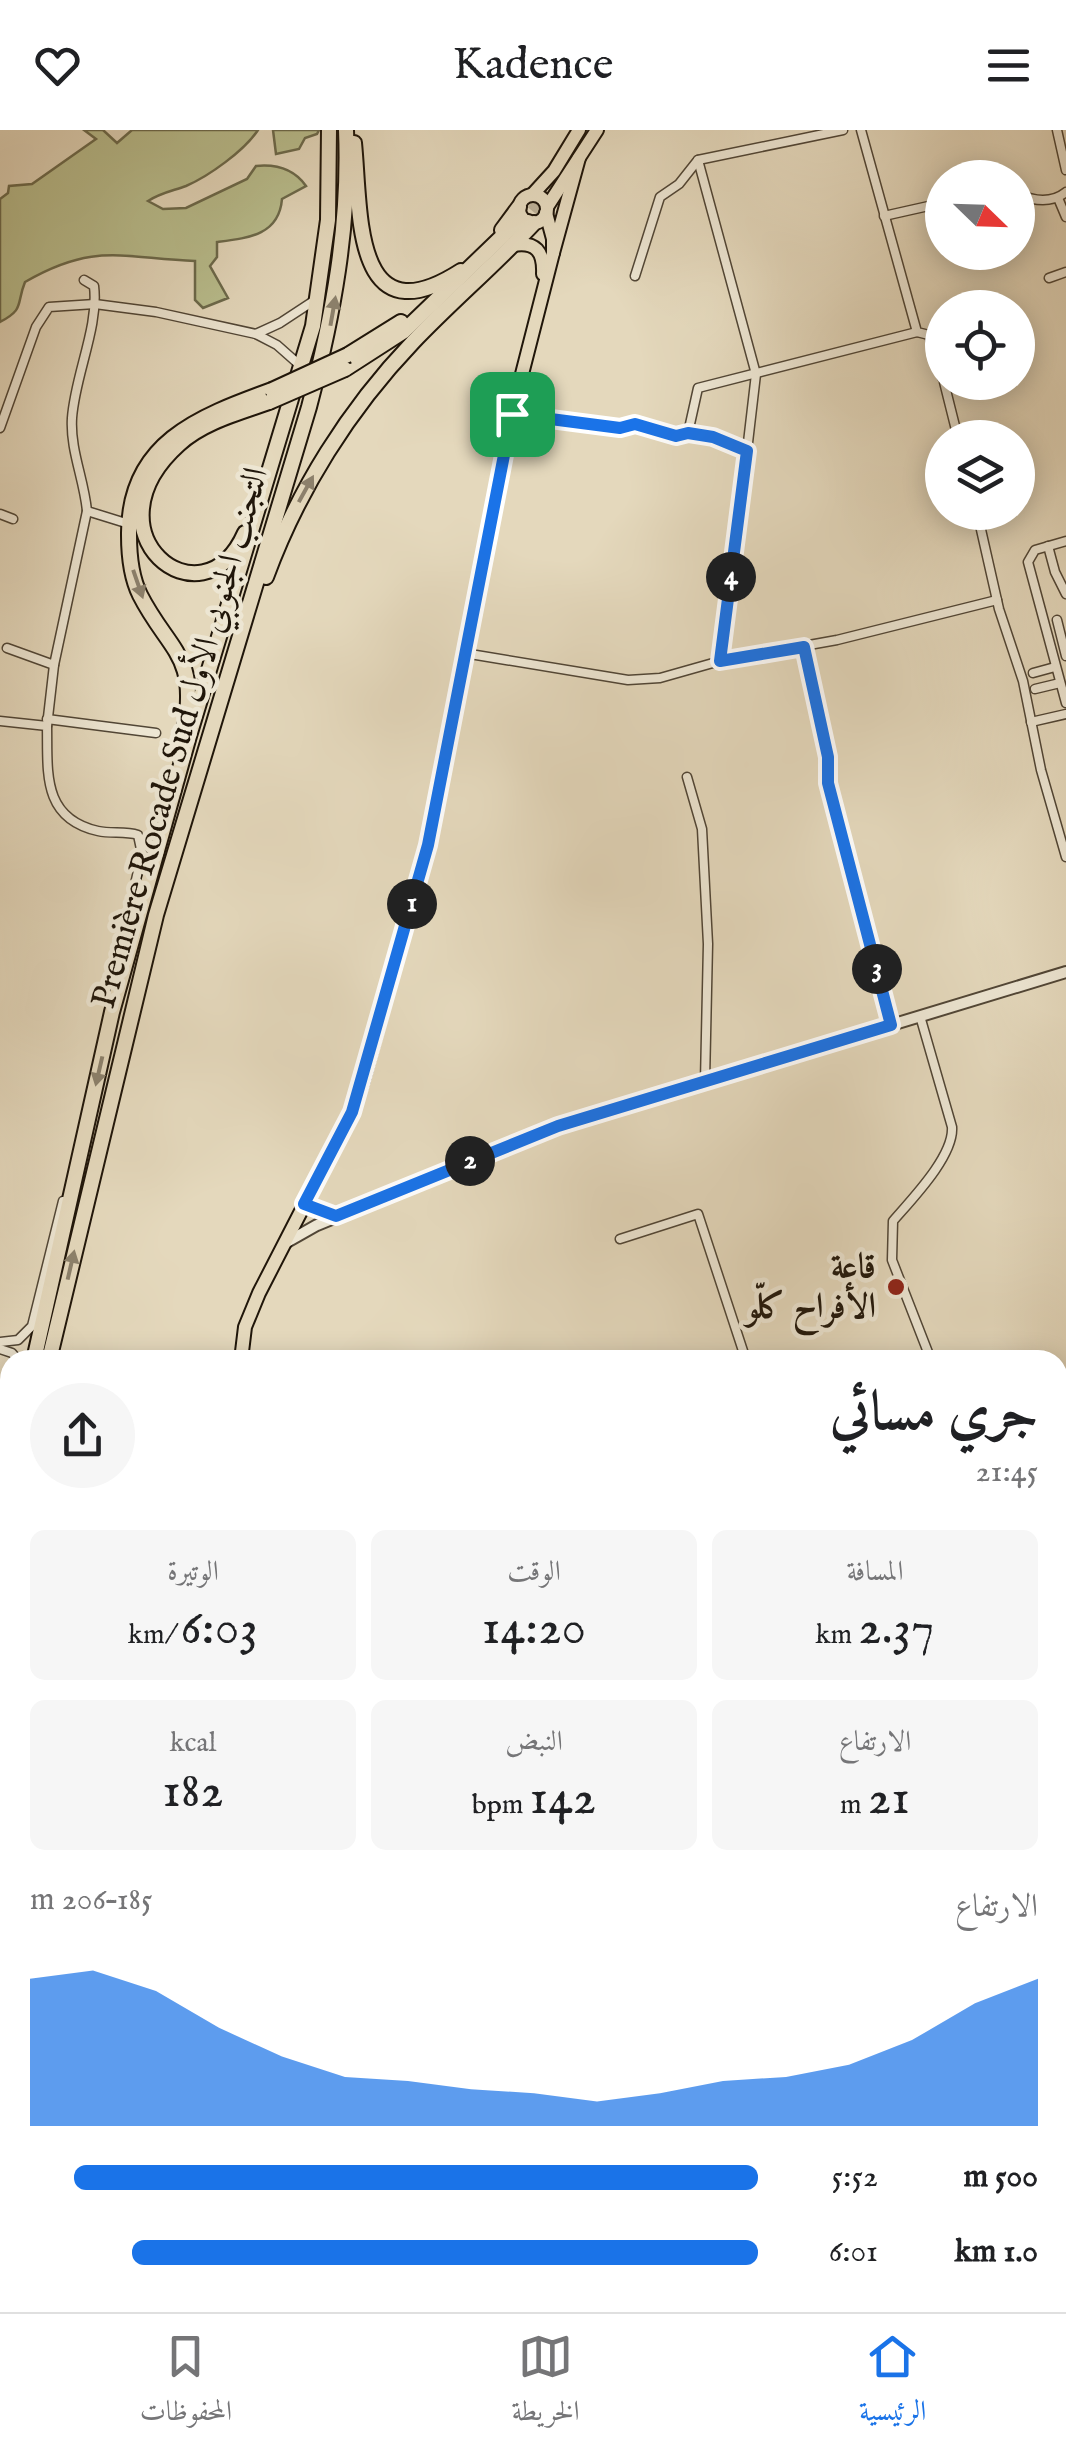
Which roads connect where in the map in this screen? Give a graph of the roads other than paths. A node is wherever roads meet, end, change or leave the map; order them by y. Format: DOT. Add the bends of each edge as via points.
graph roads {
  1 [pos="329,130"];
  2 [pos="350,130"];
  3 [pos="579,130"];
  4 [pos="598,130"];
  5 [pos="844,130"];
  6 [pos="861,130"];
  7 [pos="1057,130"];
  8 [pos="579,158"];
  9 [pos="698,160"];
  10 [pos="1066,170"];
  11 [pos="548,192"];
  12 [pos="533,194"];
  13 [pos="1062,195"];
  14 [pos="1035,200"];
  15 [pos="519,206"];
  16 [pos="925,207"];
  17 [pos="884,216"];
  18 [pos="1066,218"];
  19 [pos="531,223"];
  20 [pos="553,253"];
  21 [pos="460,270"];
  22 [pos="1066,272"];
  23 [pos="543,276"];
  24 [pos="635,276"];
  25 [pos="1049,278"];
  26 [pos="84,280"];
  27 [pos="460,287"];
  28 [pos="318,298"];
  29 [pos="96,304"];
  30 [pos="534,320"];
  31 [pos="916,332"];
  32 [pos="256,334"];
  33 [pos="925,334"];
  34 [pos="388,343"];
  35 [pos="346,362"];
  36 [pos="303,368"];
  37 [pos="756,374"];
  38 [pos="373,387"];
  39 [pos="270,396"];
  40 [pos="512,414"];
  41 [pos="288,420"];
  42 [pos="0,428"];
  43 [pos="688,433"];
  44 [pos="747,451"];
  45 [pos="87,510"];
  46 [pos="0,514"];
  47 [pos="13,518"];
  48 [pos="129,524"];
  49 [pos="981,530"];
  50 [pos="1066,541"];
  51 [pos="1048,546"];
  52 [pos="1066,594"];
  53 [pos="997,600"];
  54 [pos="1058,620"];
  55 [pos="804,647"];
  56 [pos="7,648"];
  57 [pos="464,652"];
  58 [pos="1066,656"];
  59 [pos="720,661"];
  60 [pos="54,666"];
  61 [pos="1056,667"];
  62 [pos="1032,673"];
  63 [pos="1060,684"];
  64 [pos="1035,689"];
  65 [pos="1066,703"];
  66 [pos="1066,714"];
  67 [pos="0,720"];
  68 [pos="47,722"];
  69 [pos="1031,722"];
  70 [pos="156,734"];
  71 [pos="687,777"];
  72 [pos="190,810"];
  73 [pos="160,840"];
  74 [pos="1066,857"];
  75 [pos="142,908"];
  76 [pos="1066,972"];
  77 [pos="920,1016"];
  78 [pos="891,1025"];
  79 [pos="706,1081"];
  80 [pos="78,1164"];
  81 [pos="304,1204"];
  82 [pos="336,1216"];
  83 [pos="620,1239"];
  84 [pos="282,1246"];
  85 [pos="0,1346"];
  86 [pos="36,1350"];
  87 [pos="51,1350"];
  88 [pos="242,1350"];
  89 [pos="743,1350"];
  90 [pos="927,1350"];
  1 -- 28 [label="highway, Première Rocade Sud التجنب الجنوبي الأول"];
  2 -- 21 [label="highway" via="363,240 373,269 397,289 420,292"];
  72 -- 2 [label="highway, Première Rocade Sud التجنب الجنوبي الأول, one-way" via="330,329"];
  3 -- 11 [label="main road"];
  3 -- 12 [label="main road"];
  4 -- 8 [label="main road"];
  5 -- 9 [label="street"];
  6 -- 17 [label="street"];
  7 -- 10 [label="street"];
  8 -- 19 [label="main road"];
  8 -- 20 [label="main road"];
  9 -- 24 [label="street" via="660,197"];
  9 -- 37 [label="street"];
  12 -- 15 [label="main road"];
  12 -- 19 [label="main road" via="541,197"];
  13 -- 14 [label="street"];
  13 -- 18 [label="street"];
  15 -- 19 [label="main road"];
  15 -- 21 [label="highway"];
  16 -- 17 [label="street"];
  17 -- 31 [label="street"];
  19 -- 20 [label="main road" via="553,238"];
  19 -- 23 [label="main road" via="528,244 544,258"];
  19 -- 23 [label="main road" via="550,240"];
  19 -- 27 [label="main road"];
  19 -- 34 [label="highway" via="512,227"];
  19 -- 38 [label="highway"];
  20 -- 30 [label="main road"];
  21 -- 35 [label="highway"];
  22 -- 25 [label="street"];
  23 -- 30 [label="main road"];
  26 -- 29 [label="street" via="94,286"];
  27 -- 34 [label="main road"];
  27 -- 38 [label="main road"];
  28 -- 32 [label="street"];
  28 -- 36 [label="highway, Première Rocade Sud التجنب الجنوبي الأول"];
  29 -- 32 [label="street"];
  29 -- 42 [label="street" via="42,314"];
  29 -- 45 [label="street" via="72,420"];
  30 -- 40 [label="main road"];
  31 -- 33 [label="street"];
  31 -- 37 [label="street"];
  32 -- 36 [label="street"];
  34 -- 35 [label="highway"];
  35 -- 39 [label="highway, bridge"];
  36 -- 41 [label="highway, Première Rocade Sud التجنب الجنوبي الأول"];
  37 -- 43 [label="street" via="698,388"];
  37 -- 44 [label="street"];
  72 -- 38 [label="highway, one-way" via="278,546 320,463"];
  39 -- 41 [label="highway" via="196,432 154,473 141,520 144,538 160,560 194,573 230,558"];
  39 -- 48 [label="highway" via="214,411 168,441 142,473"];
  40 -- 43 [label="street"];
  40 -- 57 [label="main road"];
  41 -- 73 [label="highway, Première Rocade Sud التجنب الجنوبي الأول"];
  43 -- 44 [label="street"];
  44 -- 59 [label="street"];
  45 -- 48 [label="street"];
  45 -- 60 [label="street"];
  46 -- 47 [label="street"];
  48 -- 73 [label="highway, one-way" via="139,594 188,677"];
  49 -- 53 [label="street"];
  50 -- 51 [label="street"];
  51 -- 52 [label="street"];
  51 -- 61 [label="street" via="1028,562"];
  53 -- 55 [label="street"];
  53 -- 69 [label="street"];
  54 -- 58 [label="street"];
  55 -- 59 [label="street"];
  55 -- 78 [label="street" via="828,783"];
  56 -- 60 [label="street"];
  57 -- 59 [label="street" via="628,680"];
  57 -- 81 [label="main road" via="428,845 362,1083"];
  60 -- 68 [label="street"];
  61 -- 62 [label="street"];
  61 -- 63 [label="street"];
  63 -- 64 [label="street"];
  63 -- 65 [label="street"];
  66 -- 69 [label="street"];
  67 -- 68 [label="street"];
  68 -- 70 [label="street"];
  68 -- 75 [label="street" via="47,782 66,815 93,830 140,838 132,897"];
  69 -- 74 [label="street"];
  71 -- 79 [label="street" via="702,829"];
  87 -- 72 [label="highway, Première Rocade Sud التجنب الجنوبي الأول, one-way" via="152,934"];
  73 -- 75 [label="highway, Première Rocade Sud التجنب الجنوبي الأول"];
  75 -- 80 [label="highway, Première Rocade Sud التجنب الجنوبي الأول, one-way"];
  76 -- 77 [label="street"];
  77 -- 78 [label="street"];
  77 -- 90 [label="street" via="953,1140 893,1221 892,1260"];
  78 -- 79 [label="street"];
  79 -- 82 [label="street" via="558,1126"];
  80 -- 85 [label="street" via="32,1326"];
  80 -- 86 [label="highway, Première Rocade Sud التجنب الجنوبي الأول"];
  81 -- 82 [label="street"];
  81 -- 84 [label="main road"];
  82 -- 84 [label="street"];
  83 -- 89 [label="street" via="698,1214"];
  84 -- 88 [label="main road" via="245,1327"];
}
